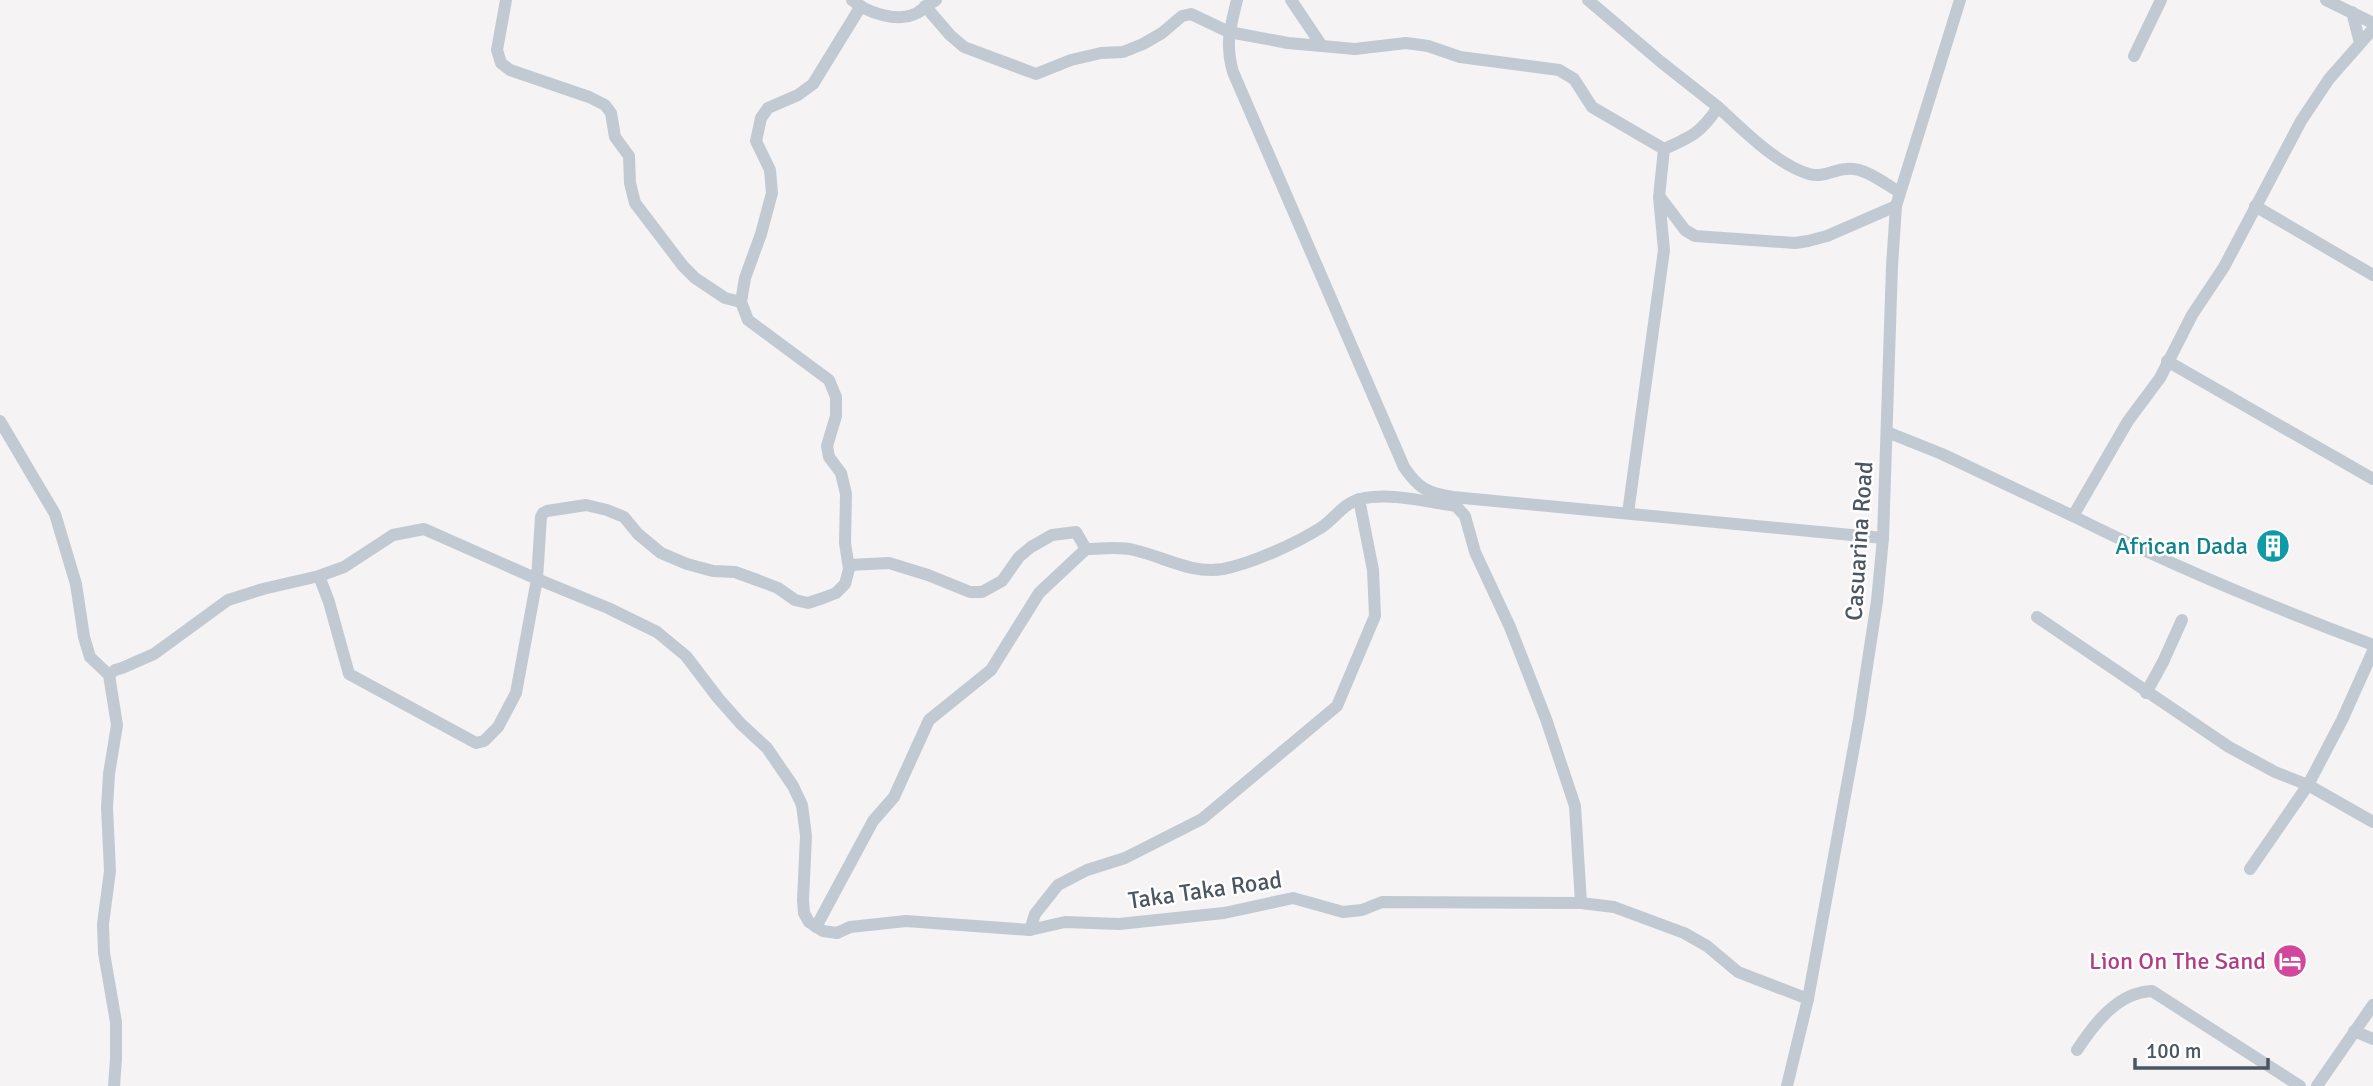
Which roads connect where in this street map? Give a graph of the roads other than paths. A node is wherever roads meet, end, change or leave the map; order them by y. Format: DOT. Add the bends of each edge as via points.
graph roads {
  1 [pos="506,0"];
  2 [pos="1237,0"];
  3 [pos="1291,0"];
  4 [pos="1588,0"];
  5 [pos="1960,0"];
  6 [pos="2161,0"];
  7 [pos="2326,0"];
  8 [pos="857,3"];
  9 [pos="931,3"];
  10 [pos="2352,12"];
  11 [pos="2373,23"];
  12 [pos="2373,29"];
  13 [pos="1229,32"];
  14 [pos="2360,43"];
  15 [pos="1322,47"];
  16 [pos="2134,56"];
  17 [pos="1718,107"];
  18 [pos="1664,149"];
  19 [pos="1899,192"];
  20 [pos="1659,197"];
  21 [pos="1896,206"];
  22 [pos="2255,206"];
  23 [pos="2373,275"];
  24 [pos="741,302"];
  25 [pos="2166,361"];
  26 [pos="0,421"];
  27 [pos="1888,432"];
  28 [pos="2373,479"];
  29 [pos="1441,495"];
  30 [pos="1359,499"];
  31 [pos="1457,506"];
  32 [pos="1629,513"];
  33 [pos="2073,516"];
  34 [pos="1883,538"];
  35 [pos="1086,549"];
  36 [pos="849,565"];
  37 [pos="319,576"];
  38 [pos="537,579"];
  39 [pos="2037,617"];
  40 [pos="2182,620"];
  41 [pos="2373,648"];
  42 [pos="109,675"];
  43 [pos="2146,693"];
  44 [pos="2308,785"];
  45 [pos="2373,822"];
  46 [pos="2250,869"];
  47 [pos="1581,902"];
  48 [pos="816,927"];
  49 [pos="1030,930"];
  50 [pos="1808,999"];
  51 [pos="2373,1005"];
  52 [pos="2354,1031"];
  53 [pos="2373,1039"];
  54 [pos="2077,1050"];
  55 [pos="114,1086"];
  56 [pos="1787,1086"];
  57 [pos="2300,1086"];
  58 [pos="2317,1086"];
  1 -- 24 [label="street" via="497,50 501,63 605,105 615,137 629,156 635,203 695,278 725,298"];
  2 -- 13 [label="street"];
  3 -- 15 [label="street"];
  4 -- 17 [label="street"];
  5 -- 19 [label="street, Casuarina Road"];
  6 -- 16 [label="street"];
  7 -- 10 [label="street"];
  8 -- 9 [label="street" via="894,17 915,14"];
  8 -- 24 [label="street" via="813,84 799,96 768,108 761,118 757,141 770,170 772,193"];
  9 -- 13 [label="street" via="950,35 964,47 1036,74 1071,60 1123,52 1186,15"];
  10 -- 11 [label="street"];
  10 -- 14 [label="street"];
  12 -- 14 [label="street"];
  13 -- 15 [label="street"];
  13 -- 29 [label="street" via="1233,72 1404,467 1414,482"];
  14 -- 22 [label="street" via="2301,121"];
  15 -- 18 [label="street" via="1355,49 1406,43 1460,57 1559,70 1574,79 1592,107"];
  17 -- 18 [label="street" via="1699,131"];
  17 -- 19 [label="street" via="1764,148 1808,174 1860,170"];
  18 -- 20 [label="street"];
  19 -- 21 [label="street, Casuarina Road"];
  20 -- 21 [label="street" via="1695,236 1795,243 1827,236"];
  20 -- 32 [label="street" via="1664,250"];
  21 -- 27 [label="street, Casuarina Road"];
  22 -- 23 [label="street"];
  22 -- 25 [label="street"];
  24 -- 36 [label="street" via="748,320 829,380 836,397 827,446 846,494"];
  25 -- 28 [label="street"];
  25 -- 33 [label="street"];
  26 -- 42 [label="street" via="55,514 76,584 90,657"];
  27 -- 33 [label="street"];
  27 -- 34 [label="street, Casuarina Road"];
  29 -- 31 [label="street"];
  29 -- 32 [label="street"];
  30 -- 31 [label="street" via="1385,496"];
  30 -- 35 [label="street" via="1296,542 1223,569 1189,569 1132,549"];
  30 -- 49 [label="street" via="1373,570 1375,616 1337,706 1202,819 1058,885 1035,914"];
  31 -- 47 [label="street" via="1510,627 1576,806"];
  32 -- 34 [label="street"];
  33 -- 41 [label="street" via="2154,556"];
  34 -- 50 [label="street, Casuarina Road" via="1868,671"];
  35 -- 36 [label="street" via="1076,532 1052,535 1019,557 1002,581 982,592 970,592 889,563"];
  35 -- 48 [label="street" via="1039,593 991,670 929,720 894,797 873,821"];
  36 -- 38 [label="street" via="845,584 836,593 808,603 735,572 713,571 661,553 624,517 586,505 543,513"];
  37 -- 38 [label="street" via="344,567 393,535 424,529"];
  37 -- 38 [label="street" via="349,674 476,744 498,727 516,693"];
  37 -- 42 [label="street" via="228,600 153,654"];
  38 -- 48 [label="street" via="657,632 686,656 718,698 767,748 802,805 804,913"];
  39 -- 43 [label="street"];
  40 -- 43 [label="street"];
  41 -- 44 [label="street"];
  42 -- 55 [label="street" via="117,725 109,774 110,871 103,924 116,1022"];
  43 -- 44 [label="street" via="2230,747"];
  44 -- 45 [label="street"];
  44 -- 46 [label="street"];
  47 -- 49 [label="street, Taka Taka Road" via="1381,902 1343,912 1293,898 1224,913 1119,923 1065,922"];
  47 -- 50 [label="street, Taka Taka Road" via="1614,907 1684,933 1738,972"];
  48 -- 49 [label="street, Taka Taka Road" via="837,933 906,921"];
  50 -- 56 [label="street, Casuarina Road"];
  51 -- 52 [label="street"];
  52 -- 53 [label="street"];
  52 -- 58 [label="street"];
  54 -- 57 [label="street" via="2110,1009 2134,993 2152,991"];
}
